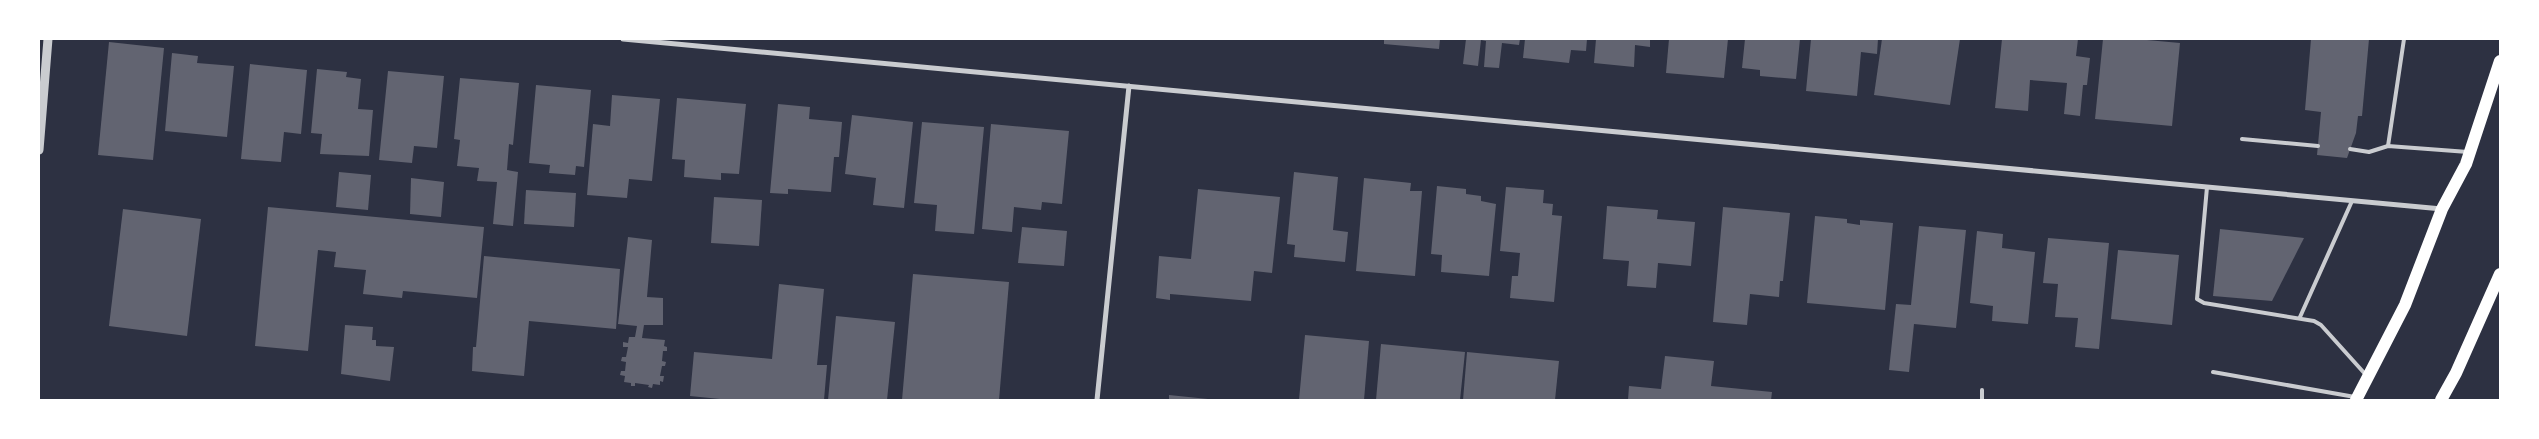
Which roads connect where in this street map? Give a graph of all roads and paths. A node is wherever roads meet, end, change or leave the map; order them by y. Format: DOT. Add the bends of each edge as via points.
graph roads {
  1 [pos="48,39"];
  2 [pos="623,39"];
  3 [pos="2404,39"];
  4 [pos="2500,60"];
  5 [pos="1129,86"];
  6 [pos="2242,138"];
  7 [pos="2318,146"];
  8 [pos="2388,146"];
  9 [pos="2350,149"];
  10 [pos="39,150"];
  11 [pos="2470,152"];
  12 [pos="2207,187"];
  13 [pos="2352,200"];
  14 [pos="2442,209"];
  15 [pos="2500,274"];
  16 [pos="2300,317"];
  17 [pos="2213,372"];
  18 [pos="2368,378"];
  19 [pos="1982,390"];
  20 [pos="2357,399"];
  21 [pos="1097,400"];
  22 [pos="1982,400"];
  23 [pos="2441,400"];
  1 -- 10 [label="street"];
  2 -- 5 [label="street"];
  3 -- 8 [label="lane"];
  4 -- 11 [label="main road"];
  5 -- 12 [label="street"];
  5 -- 21 [label="street"];
  6 -- 7 [label="lane"];
  8 -- 9 [label="lane" via="2369,152"];
  8 -- 11 [label="lane"];
  11 -- 14 [label="main road"];
  12 -- 13 [label="street"];
  12 -- 16 [label="lane" via="2197,299"];
  13 -- 14 [label="street"];
  13 -- 16 [label="lane"];
  14 -- 18 [label="main road" via="2405,305"];
  15 -- 23 [label="main road"];
  16 -- 18 [label="lane" via="2321,325"];
  17 -- 20 [label="lane"];
  18 -- 20 [label="main road"];
  19 -- 22 [label="lane"];
}
